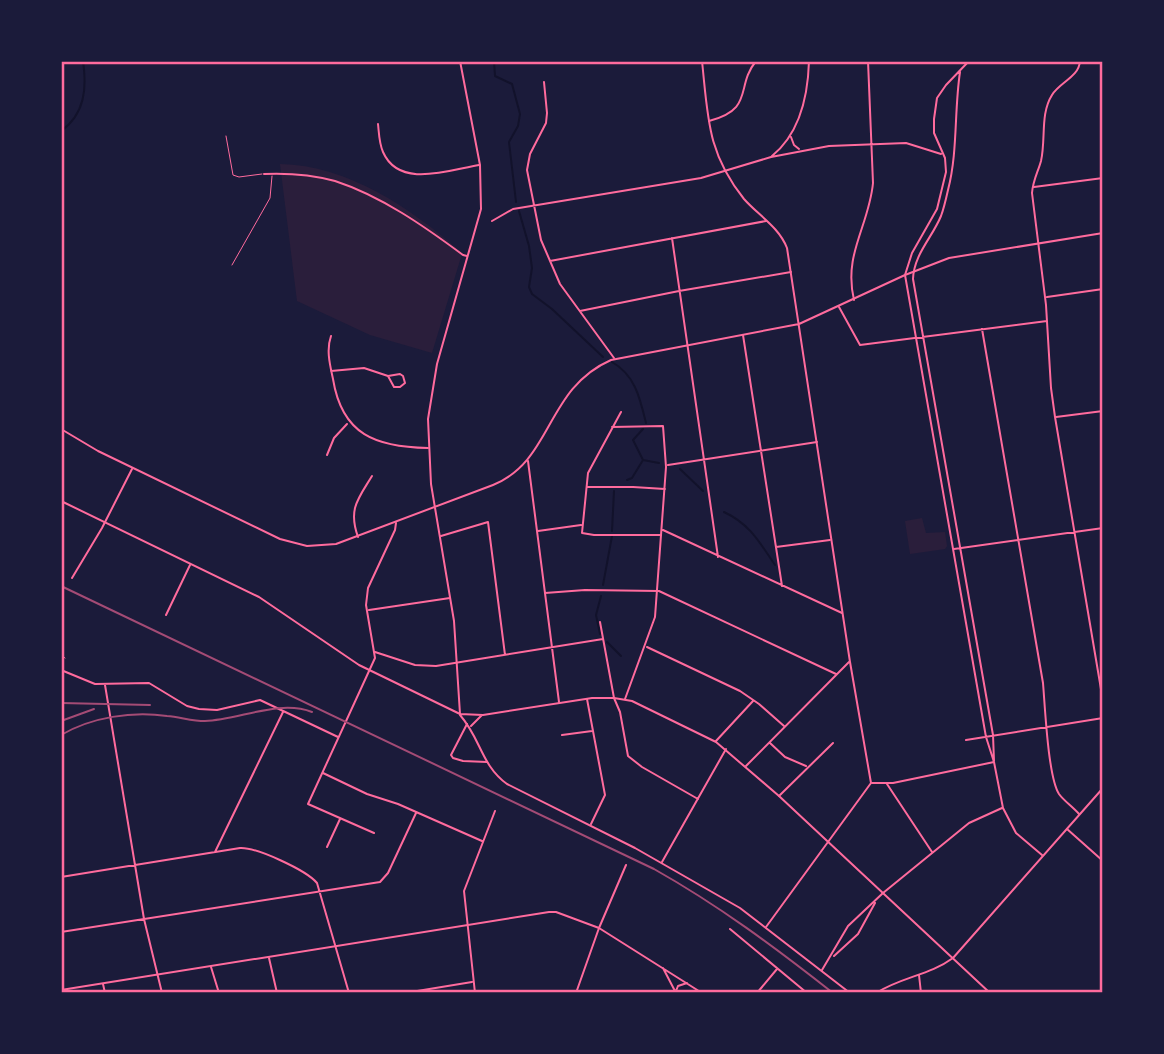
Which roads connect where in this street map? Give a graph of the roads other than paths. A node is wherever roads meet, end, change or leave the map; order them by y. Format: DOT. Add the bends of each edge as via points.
graph roads {
  1 [pos="460,61"];
  2 [pos="702,61"];
  3 [pos="757,61"];
  4 [pos="809,61"];
  5 [pos="868,61"];
  6 [pos="969,61"];
  7 [pos="1080,61"];
  8 [pos="960,71"];
  9 [pos="544,82"];
  10 [pos="708,121"];
  11 [pos="378,124"];
  12 [pos="226,136"];
  13 [pos="790,136"];
  14 [pos="871,143"];
  15 [pos="800,150"];
  16 [pos="943,155"];
  17 [pos="771,157"];
  18 [pos="480,165"];
  19 [pos="725,172"];
  20 [pos="946,172"];
  21 [pos="952,172"];
  22 [pos="264,174"];
  23 [pos="272,174"];
  24 [pos="1103,178"];
  25 [pos="1033,188"];
  26 [pos="534,205"];
  27 [pos="492,221"];
  28 [pos="766,221"];
  29 [pos="1103,233"];
  30 [pos="672,238"];
  31 [pos="1038,242"];
  32 [pos="468,256"];
  33 [pos="550,262"];
  34 [pos="232,265"];
  35 [pos="791,272"];
  36 [pos="913,272"];
  37 [pos="905,275"];
  38 [pos="1103,289"];
  39 [pos="680,291"];
  40 [pos="1046,297"];
  41 [pos="854,300"];
  42 [pos="839,307"];
  43 [pos="579,312"];
  44 [pos="1048,320"];
  45 [pos="799,324"];
  46 [pos="982,329"];
  47 [pos="743,335"];
  48 [pos="331,336"];
  49 [pos="923,336"];
  50 [pos="916,338"];
  51 [pos="687,344"];
  52 [pos="615,359"];
  53 [pos="331,371"];
  54 [pos="388,376"];
  55 [pos="1103,411"];
  56 [pos="621,412"];
  57 [pos="1055,418"];
  58 [pos="348,422"];
  59 [pos="612,427"];
  60 [pos="61,429"];
  61 [pos="817,442"];
  62 [pos="428,448"];
  63 [pos="761,450"];
  64 [pos="327,455"];
  65 [pos="704,459"];
  66 [pos="527,460"];
  67 [pos="666,465"];
  68 [pos="132,468"];
  69 [pos="372,476"];
  70 [pos="586,487"];
  71 [pos="665,489"];
  72 [pos="61,501"];
  73 [pos="435,506"];
  74 [pos="105,523"];
  75 [pos="396,523"];
  76 [pos="582,525"];
  77 [pos="1103,528"];
  78 [pos="662,529"];
  79 [pos="538,531"];
  80 [pos="1074,532"];
  81 [pos="441,536"];
  82 [pos="662,536"];
  83 [pos="358,537"];
  84 [pos="832,539"];
  85 [pos="1018,540"];
  86 [pos="775,548"];
  87 [pos="960,548"];
  88 [pos="953,549"];
  89 [pos="718,557"];
  90 [pos="191,564"];
  91 [pos="72,578"];
  92 [pos="782,586"];
  93 [pos="657,591"];
  94 [pos="545,593"];
  95 [pos="451,598"];
  96 [pos="367,610"];
  97 [pos="843,614"];
  98 [pos="166,615"];
  99 [pos="600,622"];
  100 [pos="603,639"];
  101 [pos="645,646"];
  102 [pos="552,648"];
  103 [pos="375,652"];
  104 [pos="61,655"];
  105 [pos="505,656"];
  106 [pos="65,658"];
  107 [pos="850,662"];
  108 [pos="457,664"];
  109 [pos="61,670"];
  110 [pos="369,671"];
  111 [pos="836,674"];
  112 [pos="105,685"];
  113 [pos="614,698"];
  114 [pos="587,699"];
  115 [pos="625,699"];
  116 [pos="754,700"];
  117 [pos="1103,701"];
  118 [pos="559,703"];
  119 [pos="284,711"];
  120 [pos="460,715"];
  121 [pos="483,715"];
  122 [pos="1103,718"];
  123 [pos="467,723"];
  124 [pos="784,726"];
  125 [pos="471,727"];
  126 [pos="1046,727"];
  127 [pos="593,731"];
  128 [pos="562,735"];
  129 [pos="993,735"];
  130 [pos="339,737"];
  131 [pos="986,737"];
  132 [pos="966,740"];
  133 [pos="716,742"];
  134 [pos="769,742"];
  135 [pos="833,743"];
  136 [pos="726,749"];
  137 [pos="486,762"];
  138 [pos="994,762"];
  139 [pos="746,766"];
  140 [pos="808,767"];
  141 [pos="323,773"];
  142 [pos="872,783"];
  143 [pos="886,783"];
  144 [pos="1103,788"];
  145 [pos="779,796"];
  146 [pos="698,799"];
  147 [pos="1003,808"];
  148 [pos="495,811"];
  149 [pos="416,813"];
  150 [pos="1080,814"];
  151 [pos="340,818"];
  152 [pos="590,825"];
  153 [pos="1067,829"];
  154 [pos="374,833"];
  155 [pos="828,841"];
  156 [pos="483,842"];
  157 [pos="327,847"];
  158 [pos="215,852"];
  159 [pos="932,853"];
  160 [pos="1043,856"];
  161 [pos="1103,861"];
  162 [pos="662,863"];
  163 [pos="135,865"];
  164 [pos="626,865"];
  165 [pos="61,877"];
  166 [pos="320,890"];
  167 [pos="883,893"];
  168 [pos="876,902"];
  169 [pos="144,919"];
  170 [pos="467,927"];
  171 [pos="766,927"];
  172 [pos="599,928"];
  173 [pos="730,929"];
  174 [pos="61,932"];
  175 [pos="335,947"];
  176 [pos="269,958"];
  177 [pos="953,958"];
  178 [pos="830,959"];
  179 [pos="211,966"];
  180 [pos="662,967"];
  181 [pos="778,968"];
  182 [pos="822,970"];
  183 [pos="156,975"];
  184 [pos="919,975"];
  185 [pos="473,982"];
  186 [pos="688,982"];
  187 [pos="103,984"];
  188 [pos="61,990"];
  189 [pos="676,992"];
  190 [pos="105,993"];
  191 [pos="162,993"];
  192 [pos="219,993"];
  193 [pos="277,993"];
  194 [pos="349,993"];
  195 [pos="405,993"];
  196 [pos="475,993"];
  197 [pos="576,993"];
  198 [pos="702,993"];
  199 [pos="757,993"];
  200 [pos="807,993"];
  201 [pos="850,993"];
  202 [pos="877,993"];
  203 [pos="921,993"];
  204 [pos="990,993"];
  1 -- 18 [label="street"];
  2 -- 10 [label="street"];
  3 -- 10 [label="street" via="738,106"];
  4 -- 13 [label="street" via="804,100"];
  5 -- 14 [label="street"];
  6 -- 8 [label="street"];
  7 -- 25 [label="street" via="1078,70 1050,98"];
  8 -- 16 [label="street" via="936,104 934,133"];
  8 -- 21 [label="street"];
  9 -- 26 [label="street" via="546,122 527,170"];
  10 -- 19 [label="street" via="713,148"];
  11 -- 18 [label="street" via="383,153 403,172 426,174"];
  12 -- 22 [label="lane" via="233,175"];
  13 -- 15 [label="street"];
  13 -- 17 [label="street"];
  14 -- 15 [label="street"];
  14 -- 16 [label="street" via="906,143"];
  14 -- 41 [label="street" via="872,195 851,265"];
  15 -- 17 [label="street"];
  16 -- 20 [label="street"];
  17 -- 19 [label="street"];
  18 -- 32 [label="street" via="481,209"];
  19 -- 26 [label="street"];
  19 -- 28 [label="street"];
  20 -- 21 [label="street"];
  20 -- 37 [label="street" via="937,209"];
  21 -- 36 [label="street" via="941,216"];
  22 -- 23 [label="street"];
  23 -- 32 [label="street" via="334,181 419,223"];
  23 -- 34 [label="lane" via="270,198"];
  24 -- 25 [label="street"];
  25 -- 31 [label="street"];
  26 -- 27 [label="street" via="505,212"];
  26 -- 33 [label="street"];
  28 -- 30 [label="street"];
  28 -- 35 [label="street" via="784,240"];
  29 -- 31 [label="street"];
  30 -- 33 [label="street"];
  30 -- 39 [label="street"];
  31 -- 36 [label="street" via="949,258"];
  31 -- 40 [label="street"];
  32 -- 62 [label="street" via="437,364"];
  33 -- 43 [label="street"];
  35 -- 39 [label="street"];
  35 -- 45 [label="street"];
  36 -- 37 [label="street"];
  36 -- 49 [label="street"];
  37 -- 41 [label="street"];
  37 -- 50 [label="street"];
  38 -- 40 [label="street"];
  39 -- 43 [label="street"];
  39 -- 51 [label="street"];
  40 -- 44 [label="street"];
  41 -- 42 [label="street"];
  42 -- 45 [label="street"];
  42 -- 50 [label="street" via="860,345"];
  43 -- 52 [label="street"];
  44 -- 46 [label="street"];
  44 -- 57 [label="street"];
  45 -- 47 [label="street"];
  45 -- 61 [label="street"];
  46 -- 49 [label="street"];
  46 -- 85 [label="street"];
  47 -- 51 [label="street"];
  47 -- 63 [label="street"];
  48 -- 53 [label="street"];
  49 -- 50 [label="street"];
  49 -- 87 [label="street"];
  50 -- 88 [label="street"];
  51 -- 52 [label="street"];
  51 -- 65 [label="street"];
  52 -- 66 [label="street" via="594,368 570,390"];
  53 -- 54 [label="street" via="364,368"];
  53 -- 58 [label="street"];
  54 -- 54 [label="street" via="394,387 405,383 400,374"];
  55 -- 57 [label="street"];
  56 -- 59 [label="street"];
  57 -- 80 [label="street"];
  58 -- 62 [label="street" via="384,444"];
  58 -- 64 [label="street"];
  59 -- 67 [label="street" via="661,425"];
  59 -- 70 [label="street" via="590,467"];
  60 -- 68 [label="street"];
  61 -- 63 [label="street"];
  61 -- 84 [label="street"];
  62 -- 73 [label="street"];
  63 -- 65 [label="street"];
  63 -- 86 [label="street"];
  65 -- 67 [label="street"];
  65 -- 89 [label="street"];
  66 -- 73 [label="street" via="502,482"];
  66 -- 79 [label="street"];
  67 -- 71 [label="street"];
  68 -- 74 [label="street"];
  68 -- 83 [label="street" via="296,544 328,545"];
  69 -- 83 [label="street" via="353,511"];
  70 -- 71 [label="street"];
  70 -- 76 [label="street"];
  71 -- 78 [label="street"];
  72 -- 74 [label="street"];
  73 -- 75 [label="street"];
  73 -- 81 [label="street"];
  74 -- 90 [label="street"];
  74 -- 91 [label="street"];
  75 -- 83 [label="street"];
  75 -- 96 [label="street" via="368,588"];
  76 -- 79 [label="street"];
  76 -- 82 [label="street" via="582,533 588,535"];
  77 -- 80 [label="street"];
  78 -- 82 [label="street"];
  78 -- 89 [label="street"];
  79 -- 94 [label="street"];
  80 -- 85 [label="street"];
  80 -- 117 [label="street"];
  81 -- 95 [label="street"];
  81 -- 105 [label="street" via="488,522"];
  82 -- 93 [label="street"];
  84 -- 86 [label="street"];
  84 -- 97 [label="street"];
  85 -- 87 [label="street"];
  85 -- 126 [label="street" via="1043,683"];
  86 -- 92 [label="street"];
  87 -- 88 [label="street"];
  87 -- 129 [label="street"];
  88 -- 131 [label="street"];
  89 -- 92 [label="street"];
  90 -- 98 [label="street"];
  90 -- 110 [label="street" via="259,597"];
  92 -- 97 [label="street"];
  93 -- 94 [label="street"];
  93 -- 101 [label="street" via="655,617"];
  93 -- 111 [label="street"];
  94 -- 102 [label="street"];
  95 -- 96 [label="street"];
  95 -- 108 [label="street"];
  96 -- 103 [label="street"];
  97 -- 107 [label="street"];
  99 -- 100 [label="street"];
  100 -- 102 [label="street"];
  100 -- 113 [label="street"];
  101 -- 115 [label="street"];
  101 -- 116 [label="street"];
  102 -- 105 [label="street"];
  102 -- 118 [label="street"];
  103 -- 108 [label="street" via="425,666"];
  103 -- 110 [label="street"];
  104 -- 106 [label="lane"];
  105 -- 108 [label="street"];
  107 -- 111 [label="street"];
  107 -- 142 [label="street"];
  108 -- 120 [label="street"];
  109 -- 112 [label="street"];
  110 -- 120 [label="street"];
  110 -- 130 [label="street"];
  111 -- 124 [label="street"];
  112 -- 119 [label="street" via="149,683 200,709 260,700"];
  112 -- 163 [label="street"];
  113 -- 114 [label="street"];
  113 -- 115 [label="street"];
  113 -- 146 [label="street" via="631,761"];
  114 -- 118 [label="street"];
  114 -- 127 [label="street"];
  115 -- 133 [label="street"];
  116 -- 124 [label="street"];
  116 -- 133 [label="street"];
  118 -- 121 [label="street"];
  119 -- 130 [label="street"];
  119 -- 158 [label="street"];
  120 -- 121 [label="street"];
  120 -- 123 [label="street"];
  121 -- 125 [label="street"];
  122 -- 126 [label="street"];
  123 -- 125 [label="street"];
  123 -- 137 [label="street" via="453,758"];
  124 -- 134 [label="street"];
  125 -- 137 [label="street"];
  126 -- 129 [label="street"];
  126 -- 150 [label="street" via="1057,789"];
  127 -- 128 [label="street"];
  127 -- 152 [label="street" via="605,795"];
  129 -- 131 [label="street"];
  129 -- 138 [label="street"];
  130 -- 141 [label="street"];
  131 -- 132 [label="street"];
  131 -- 138 [label="street"];
  133 -- 136 [label="street"];
  134 -- 139 [label="street"];
  134 -- 140 [label="street" via="785,757"];
  135 -- 140 [label="street"];
  136 -- 139 [label="street"];
  136 -- 146 [label="street"];
  137 -- 152 [label="street" via="507,784"];
  138 -- 143 [label="street"];
  138 -- 147 [label="street"];
  139 -- 145 [label="street"];
  140 -- 145 [label="street"];
  141 -- 149 [label="street"];
  141 -- 151 [label="street" via="308,804"];
  142 -- 143 [label="street"];
  142 -- 155 [label="street"];
  143 -- 159 [label="street"];
  144 -- 150 [label="street"];
  145 -- 155 [label="street"];
  146 -- 162 [label="street"];
  147 -- 159 [label="street" via="976,819"];
  147 -- 160 [label="street" via="1016,833"];
  148 -- 156 [label="street"];
  149 -- 156 [label="street"];
  149 -- 166 [label="street" via="383,880"];
  150 -- 153 [label="street"];
  151 -- 154 [label="street"];
  151 -- 157 [label="street"];
  152 -- 162 [label="street"];
  153 -- 160 [label="street"];
  153 -- 161 [label="street"];
  155 -- 167 [label="street"];
  155 -- 171 [label="street"];
  156 -- 170 [label="street" via="464,891"];
  158 -- 163 [label="street"];
  158 -- 166 [label="street" via="255,849 312,877"];
  159 -- 167 [label="street"];
  160 -- 177 [label="street"];
  162 -- 171 [label="street"];
  163 -- 165 [label="street"];
  163 -- 169 [label="street"];
  164 -- 172 [label="street"];
  166 -- 169 [label="street"];
  166 -- 175 [label="street"];
  167 -- 168 [label="street"];
  167 -- 177 [label="street"];
  168 -- 178 [label="street" via="858,934"];
  168 -- 178 [label="street" via="848,926"];
  169 -- 174 [label="street"];
  169 -- 183 [label="street"];
  170 -- 172 [label="street" via="549,912"];
  170 -- 175 [label="street"];
  170 -- 185 [label="street"];
  171 -- 182 [label="street"];
  172 -- 180 [label="street"];
  172 -- 197 [label="street"];
  173 -- 181 [label="street"];
  175 -- 176 [label="street"];
  175 -- 194 [label="street"];
  176 -- 179 [label="street"];
  176 -- 193 [label="street"];
  177 -- 184 [label="street"];
  177 -- 204 [label="street"];
  178 -- 182 [label="street"];
  179 -- 183 [label="street"];
  179 -- 192 [label="street"];
  180 -- 186 [label="street"];
  180 -- 189 [label="street"];
  181 -- 199 [label="street"];
  181 -- 200 [label="street"];
  182 -- 201 [label="street"];
  183 -- 187 [label="street"];
  183 -- 191 [label="street"];
  184 -- 202 [label="street"];
  184 -- 203 [label="street"];
  185 -- 195 [label="street"];
  185 -- 196 [label="street"];
  186 -- 189 [label="street"];
  186 -- 198 [label="street"];
  187 -- 188 [label="street"];
  187 -- 190 [label="street"];
}
